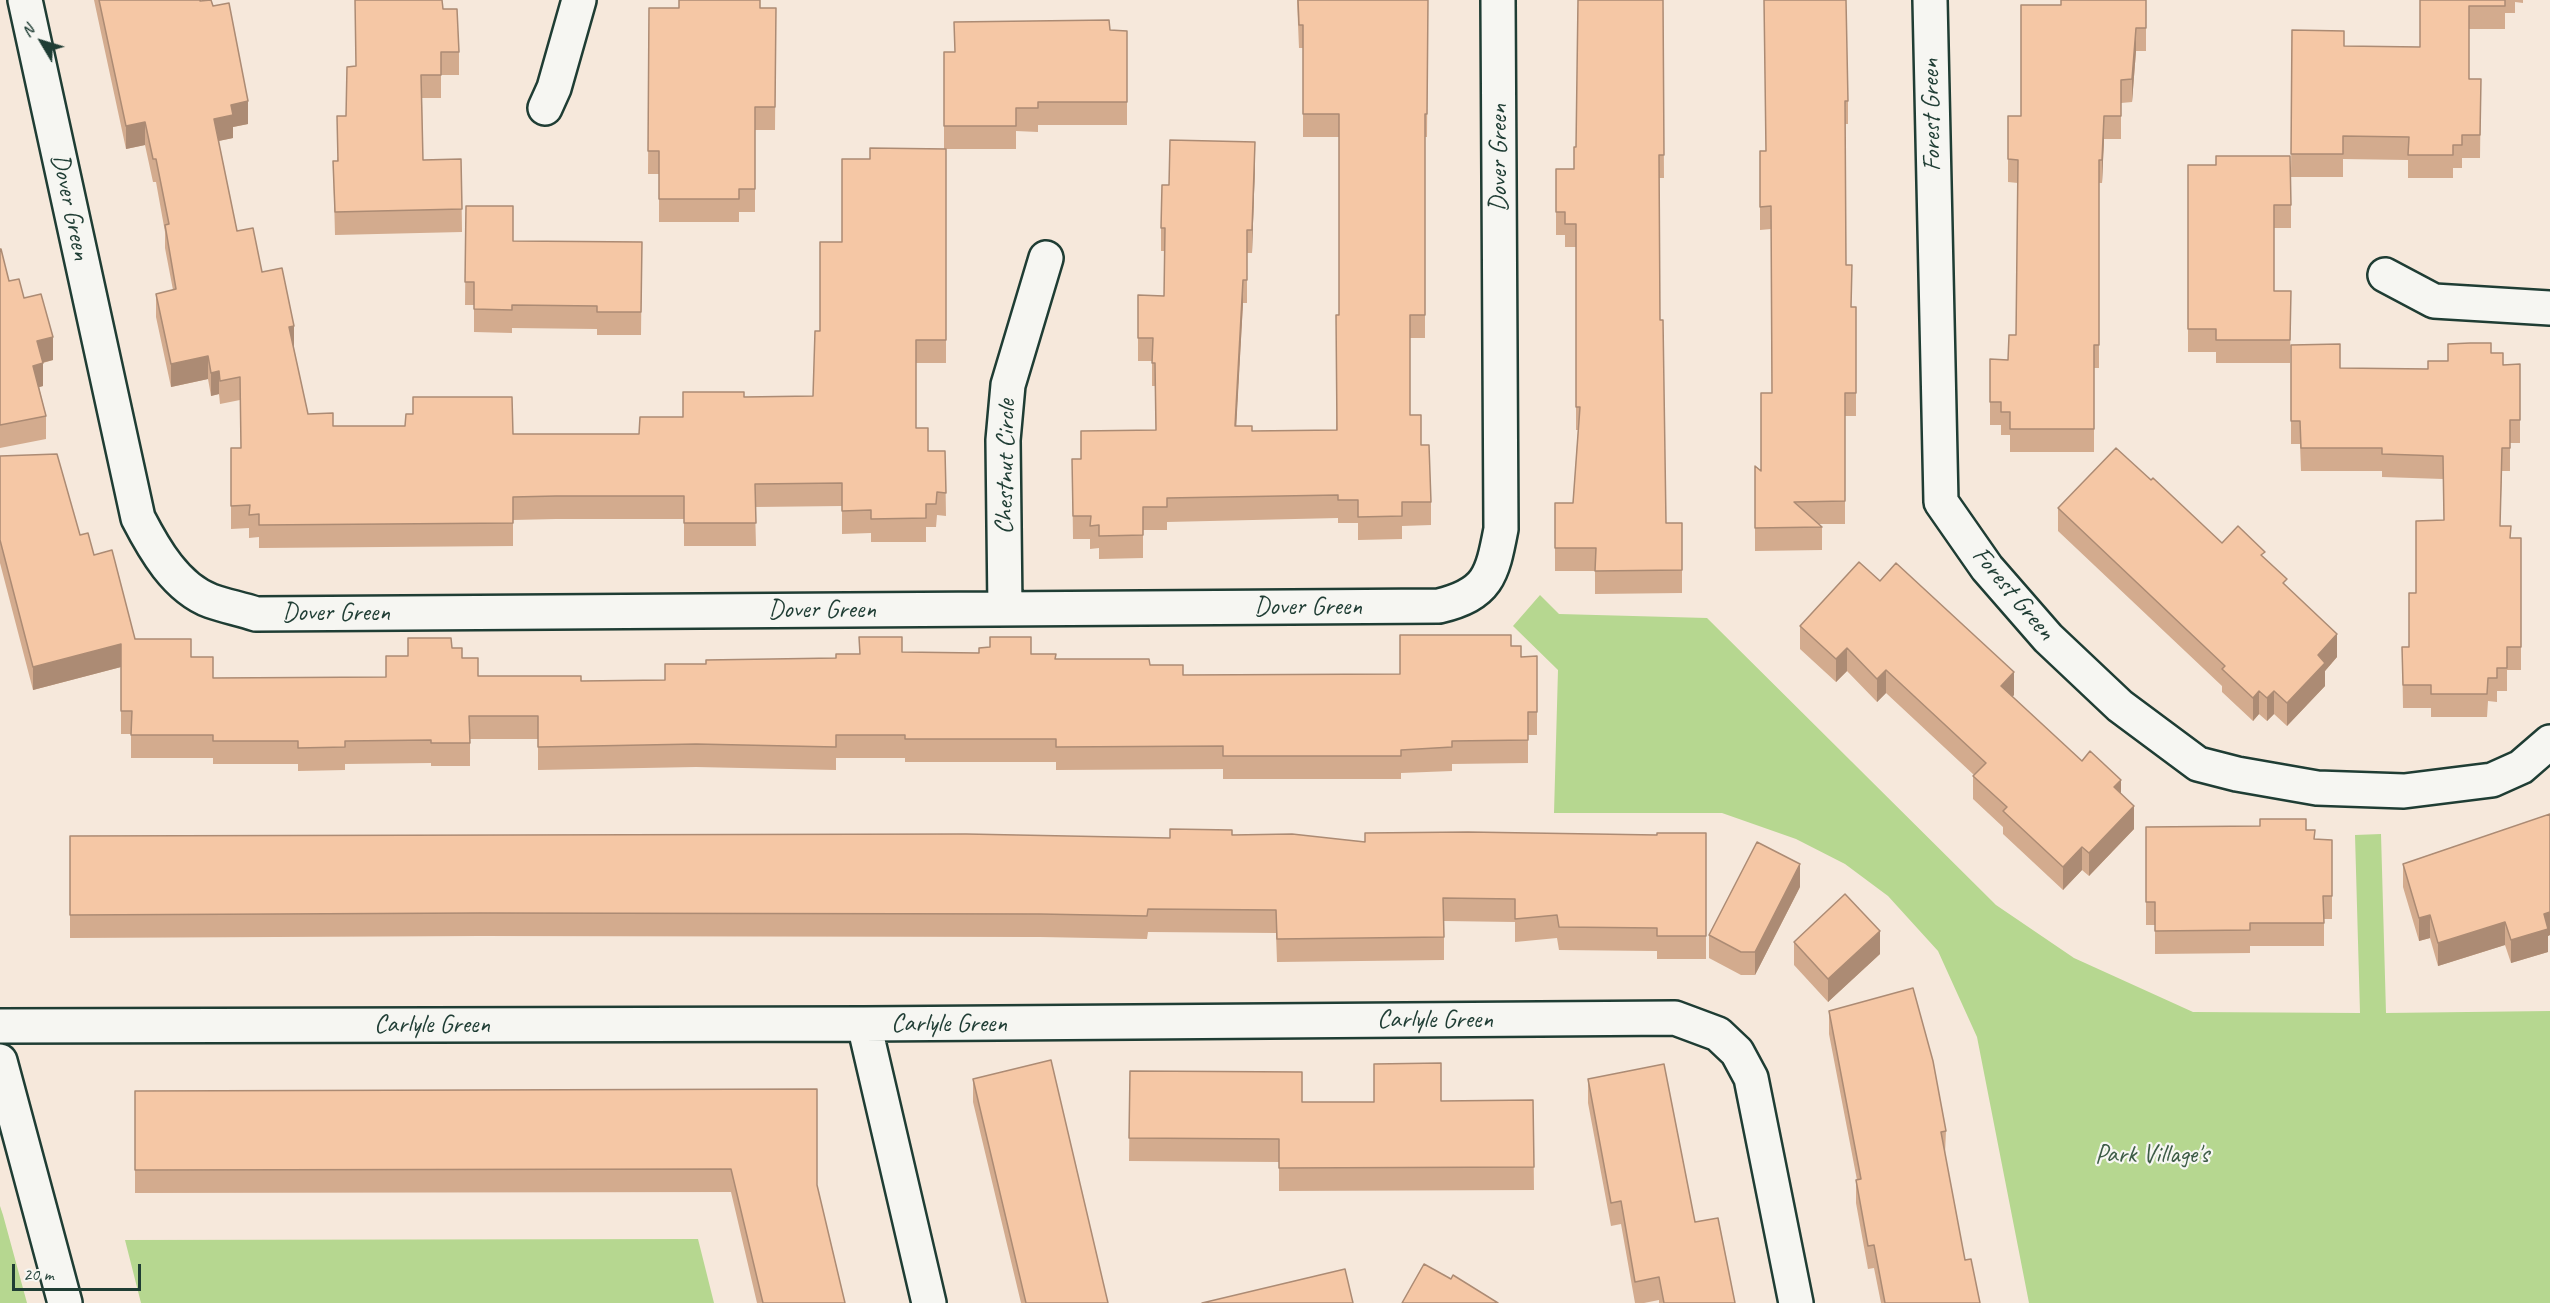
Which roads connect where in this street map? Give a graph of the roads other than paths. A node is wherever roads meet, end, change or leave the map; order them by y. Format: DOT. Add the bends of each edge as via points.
graph roads {
  1 [pos="25,0"];
  2 [pos="579,0"];
  3 [pos="1498,0"];
  4 [pos="1930,0"];
  5 [pos="545,108"];
  6 [pos="1046,258"];
  7 [pos="2385,274"];
  8 [pos="2550,308"];
  9 [pos="1005,609"];
  10 [pos="2550,742"];
  11 [pos="864,1024"];
  12 [pos="0,1026"];
  13 [pos="0,1061"];
  14 [pos="65,1303"];
  15 [pos="929,1303"];
  16 [pos="1796,1303"];
  1 -- 9 [label="street, Dover Green" via="138,518 155,552 177,578 209,600 256,614"];
  2 -- 5 [label="street"];
  3 -- 9 [label="street, Dover Green" via="1500,529 1495,558 1483,585 1464,600 1440,606"];
  4 -- 10 [label="street, Forest Green" via="1941,502 1987,568 2048,638 2112,698 2198,764 2317,788 2404,791 2492,780 2521,767"];
  6 -- 9 [label="street, Chestnut Circle" via="1008,386 1003,440"];
  7 -- 8 [label="street" via="2434,301"];
  11 -- 12 [label="street, Carlyle Green"];
  11 -- 15 [label="street, Carlyle Green"];
  11 -- 16 [label="street, Carlyle Green" via="1675,1018 1718,1034 1737,1052 1750,1078"];
  13 -- 14 [label="street"];
}
